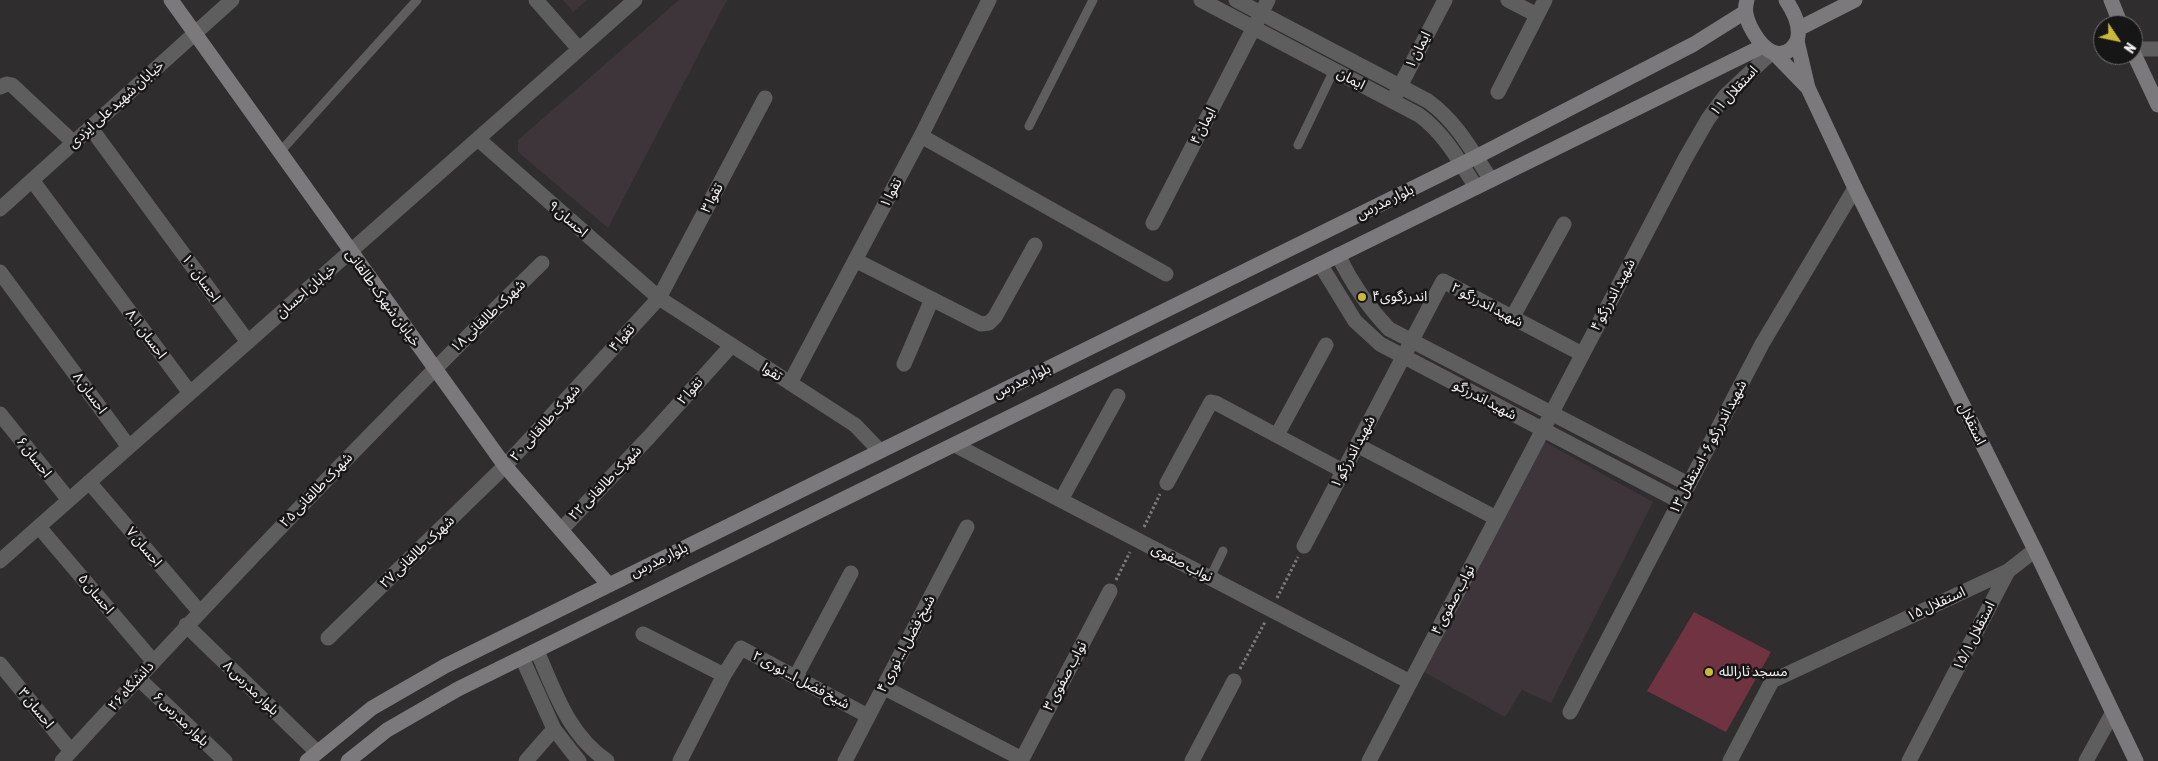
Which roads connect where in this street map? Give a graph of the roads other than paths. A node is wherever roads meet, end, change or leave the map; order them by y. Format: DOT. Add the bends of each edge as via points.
graph roads {
  1 [pos="170,0"];
  2 [pos="232,0"];
  3 [pos="417,0"];
  4 [pos="536,0"];
  5 [pos="635,0"];
  6 [pos="989,0"];
  7 [pos="1093,0"];
  8 [pos="1201,0"];
  9 [pos="1236,0"];
  10 [pos="1445,0"];
  11 [pos="1508,0"];
  12 [pos="1545,0"];
  13 [pos="1786,0"];
  14 [pos="1855,0"];
  15 [pos="2110,0"];
  16 [pos="1746,4"];
  17 [pos="1265,7"];
  18 [pos="1537,15"];
  19 [pos="2117,15"];
  20 [pos="1254,28"];
  21 [pos="193,34"];
  22 [pos="1797,35"];
  23 [pos="579,49"];
  24 [pos="2158,49"];
  25 [pos="1770,50"];
  26 [pos="2143,50"];
  27 [pos="2140,65"];
  28 [pos="1334,70"];
  29 [pos="1400,86"];
  30 [pos="0,87"];
  31 [pos="1808,88"];
  32 [pos="1498,92"];
  33 [pos="765,98"];
  34 [pos="1392,101"];
  35 [pos="2158,105"];
  36 [pos="1029,126"];
  37 [pos="90,127"];
  38 [pos="921,136"];
  39 [pos="478,139"];
  40 [pos="74,143"];
  41 [pos="1298,145"];
  42 [pos="279,153"];
  43 [pos="1476,157"];
  44 [pos="1684,159"];
  45 [pos="1461,165"];
  46 [pos="32,180"];
  47 [pos="1491,180"];
  48 [pos="1476,187"];
  49 [pos="1855,188"];
  50 [pos="0,209"];
  51 [pos="1153,223"];
  52 [pos="1564,224"];
  53 [pos="1035,245"];
  54 [pos="350,252"];
  55 [pos="1338,255"];
  56 [pos="855,260"];
  57 [pos="542,263"];
  58 [pos="1320,264"];
  59 [pos="0,272"];
  60 [pos="1166,274"];
  61 [pos="659,298"];
  62 [pos="932,299"];
  63 [pos="1512,318"];
  64 [pos="248,342"];
  65 [pos="1411,342"];
  66 [pos="1326,345"];
  67 [pos="731,346"];
  68 [pos="1582,354"];
  69 [pos="1403,358"];
  70 [pos="904,364"];
  71 [pos="434,368"];
  72 [pos="585,379"];
  73 [pos="790,383"];
  74 [pos="190,393"];
  75 [pos="1118,396"];
  76 [pos="1551,413"];
  77 [pos="0,414"];
  78 [pos="1542,430"];
  79 [pos="1277,435"];
  80 [pos="649,437"];
  81 [pos="955,444"];
  82 [pos="1357,445"];
  83 [pos="129,447"];
  84 [pos="880,451"];
  85 [pos="505,466"];
  86 [pos="1343,471"];
  87 [pos="89,482"];
  88 [pos="1167,483"];
  89 [pos="1688,484"];
  90 [pos="69,500"];
  91 [pos="1061,500"];
  92 [pos="1680,502"];
  93 [pos="1496,518"];
  94 [pos="39,527"];
  95 [pos="967,527"];
  96 [pos="560,530"];
  97 [pos="1304,546"];
  98 [pos="1223,550"];
  99 [pos="2035,550"];
  100 [pos="2,554"];
  101 [pos="2008,571"];
  102 [pos="851,573"];
  103 [pos="1210,578"];
  104 [pos="609,585"];
  105 [pos="1110,592"];
  106 [pos="199,611"];
  107 [pos="186,625"];
  108 [pos="643,634"];
  109 [pos="328,638"];
  110 [pos="537,650"];
  111 [pos="522,658"];
  112 [pos="153,661"];
  113 [pos="0,664"];
  114 [pos="724,675"];
  115 [pos="796,676"];
  116 [pos="138,678"];
  117 [pos="1234,681"];
  118 [pos="1410,682"];
  119 [pos="883,687"];
  120 [pos="1570,712"];
  121 [pos="2112,714"];
  122 [pos="868,716"];
  123 [pos="554,729"];
  124 [pos="67,756"];
  125 [pos="311,756"];
  126 [pos="1021,760"];
  127 [pos="225,761"];
  128 [pos="348,761"];
  129 [pos="526,761"];
  130 [pos="579,761"];
  131 [pos="607,761"];
  132 [pos="680,761"];
  133 [pos="845,761"];
  134 [pos="1192,761"];
  135 [pos="1369,761"];
  136 [pos="1730,761"];
  137 [pos="1909,761"];
  138 [pos="2086,761"];
  139 [pos="2136,761"];
  1 -- 21 [label="main road, خیابان شهرک طالقانی"];
  2 -- 21 [label="street, خیابان شهید علی ایزدی"];
  3 -- 42 [label="lane"];
  4 -- 23 [label="street"];
  5 -- 23 [label="street, خیابان احسان"];
  6 -- 38 [label="street, تقوا ۱"];
  7 -- 36 [label="lane"];
  8 -- 20 [label="street, ایمان"];
  9 -- 17 [label="street, ایمان"];
  10 -- 29 [label="street, ایمان ۱"];
  11 -- 18 [label="street"];
  12 -- 18 [label="street"];
  13 -- 22 [label="main road, استقلال"];
  14 -- 22 [label="main road, بلوار مدرس"];
  15 -- 19 [label="main road"];
  16 -- 25 [label="main road, استقلال" via="1752,30"];
  16 -- 43 [label="main road, بلوار مدرس" via="1694,44"];
  17 -- 20 [label="street, ایمان ۴"];
  17 -- 29 [label="street, ایمان"];
  18 -- 32 [label="street"];
  20 -- 28 [label="street, ایمان"];
  20 -- 51 [label="street, ایمان ۴"];
  21 -- 37 [label="street, خیابان شهید علی ایزدی"];
  21 -- 42 [label="main road, خیابان شهرک طالقانی"];
  22 -- 25 [label="main road, بلوار مدرس" via="1788,51"];
  22 -- 31 [label="main road, استقلال"];
  23 -- 39 [label="street, خیابان احسان"];
  24 -- 26 [label="street"];
  25 -- 31 [label="main road, استقلال"];
  25 -- 44 [label="street, استقلال ۱۱" via="1725,96"];
  25 -- 47 [label="main road, بلوار مدرس"];
  27 -- 35 [label="main road"];
  28 -- 34 [label="street, ایمان"];
  28 -- 41 [label="lane"];
  29 -- 34 [label="street, ایمان ۱"];
  29 -- 43 [label="street, ایمان" via="1444,113"];
  30 -- 40 [label="street" via="12,85"];
  31 -- 49 [label="main road, استقلال"];
  33 -- 61 [label="street, تقوا ۳"];
  34 -- 45 [label="street, ایمان" via="1420,115 1433,126"];
  37 -- 40 [label="street, خیابان شهید علی ایزدی"];
  37 -- 64 [label="street, احسان ۱۰"];
  38 -- 56 [label="street, تقوا ۱"];
  38 -- 60 [label="street"];
  39 -- 54 [label="street, خیابان احسان"];
  39 -- 61 [label="street, احسان ۹"];
  40 -- 46 [label="street, خیابان شهید علی ایزدی"];
  42 -- 54 [label="main road, خیابان شهرک طالقانی"];
  43 -- 45 [label="main road, بلوار مدرس"];
  43 -- 47 [label="street, ایمان"];
  44 -- 68 [label="street, شهید اندرزگو ۴"];
  45 -- 48 [label="street, ایمان"];
  45 -- 84 [label="main road, بلوار مدرس"];
  46 -- 50 [label="street, خیابان شهید علی ایزدی"];
  46 -- 74 [label="street, احسان ۸.۱"];
  47 -- 48 [label="main road, بلوار مدرس"];
  48 -- 55 [label="main road, بلوار مدرس"];
  49 -- 89 [label="street, شهید اندرزگو ۶ - استقلال ۱۳" via="1762,344"];
  49 -- 99 [label="main road, استقلال"];
  52 -- 63 [label="street"];
  53 -- 62 [label="street" via="989,323 981,324"];
  54 -- 64 [label="street, خیابان احسان"];
  54 -- 71 [label="main road, خیابان شهرک طالقانی"];
  55 -- 58 [label="main road, بلوار مدرس"];
  55 -- 65 [label="street" via="1368,307 1389,328"];
  56 -- 62 [label="street"];
  56 -- 73 [label="street, تقوا ۱"];
  57 -- 71 [label="street, شهرک طالقانی ۱۸"];
  58 -- 69 [label="street, شهید اندرزگو" via="1355,322 1380,344"];
  58 -- 81 [label="main road, بلوار مدرس"];
  59 -- 83 [label="street, احسان ۸"];
  61 -- 67 [label="street, تقوا"];
  61 -- 72 [label="street, تقوا ۴"];
  62 -- 70 [label="street"];
  63 -- 65 [label="street, شهید اندرزگو ۲" via="1443,281"];
  63 -- 68 [label="street, شهید اندرزگو ۲"];
  64 -- 74 [label="street, خیابان احسان"];
  65 -- 69 [label="street, شهید اندرزگو ۲"];
  65 -- 76 [label="street"];
  66 -- 79 [label="street"];
  67 -- 73 [label="street, تقوا"];
  67 -- 80 [label="street, تقوا ۲"];
  68 -- 76 [label="street, شهید اندرزگو ۴"];
  69 -- 78 [label="street, شهید اندرزگو"];
  69 -- 82 [label="street, شهید اندرزگو ۱"];
  71 -- 85 [label="main road, خیابان شهرک طالقانی"];
  71 -- 106 [label="street, شهرک طالقانی ۲۵"];
  72 -- 85 [label="street, شهرک طالقانی ۲۰"];
  73 -- 84 [label="street, تقوا" via="855,425"];
  74 -- 83 [label="street, خیابان احسان"];
  75 -- 91 [label="street"];
  76 -- 78 [label="street, شهید اندرزگو ۴"];
  76 -- 89 [label="street"];
  77 -- 90 [label="street, احسان ۶"];
  78 -- 92 [label="street, شهید اندرزگو"];
  78 -- 93 [label="street, نواب صفوی ۴"];
  79 -- 86 [label="street"];
  79 -- 88 [label="street" via="1211,402"];
  80 -- 96 [label="street, شهرک طالقانی ۲۲"];
  81 -- 91 [label="street, نواب صفوی"];
  81 -- 110 [label="main road, بلوار مدرس"];
  82 -- 86 [label="street, شهید اندرزگو ۱"];
  82 -- 93 [label="street"];
  83 -- 87 [label="street, خیابان احسان"];
  84 -- 104 [label="main road, بلوار مدرس"];
  85 -- 96 [label="main road, خیابان شهرک طالقانی"];
  85 -- 109 [label="street, شهرک طالقانی ۲۷"];
  86 -- 97 [label="street, شهید اندرزگو ۱"];
  87 -- 90 [label="street, خیابان احسان"];
  87 -- 106 [label="street, احسان ۷"];
  89 -- 92 [label="street, شهید اندرزگو ۶ - استقلال ۱۳"];
  90 -- 94 [label="street, خیابان احسان"];
  91 -- 103 [label="street, نواب صفوی"];
  92 -- 120 [label="street, شهید اندرزگو ۶ - استقلال ۱۳"];
  93 -- 118 [label="street, نواب صفوی ۴"];
  94 -- 100 [label="street, خیابان احسان"];
  94 -- 112 [label="street, احسان ۵"];
  95 -- 119 [label="street, شیخ فضل ا... نوری ۴"];
  96 -- 104 [label="main road, خیابان شهرک طالقانی"];
  98 -- 103 [label="lane"];
  99 -- 101 [label="street, استقلال ۱۵"];
  99 -- 121 [label="main road, استقلال"];
  101 -- 136 [label="street, استقلال ۱۵" via="1772,682"];
  101 -- 137 [label="street, استقلال ۱۵/۱"];
  102 -- 115 [label="street"];
  103 -- 118 [label="street, نواب صفوی"];
  104 -- 125 [label="main road, بلوار مدرس" via="445,666 372,708"];
  105 -- 126 [label="street, نواب صفوی ۳"];
  106 -- 107 [label="street, دانشگاه ۲۶"];
  107 -- 112 [label="street, دانشگاه ۲۶"];
  107 -- 125 [label="street, بلوار مدرس ۸"];
  108 -- 114 [label="street"];
  110 -- 111 [label="main road, بلوار مدرس"];
  110 -- 131 [label="street" via="568,720 591,750"];
  111 -- 123 [label="street"];
  111 -- 128 [label="main road, بلوار مدرس" via="387,730"];
  112 -- 116 [label="street, دانشگاه ۲۶"];
  113 -- 124 [label="street, احسان ۳"];
  114 -- 115 [label="street, شیخ فضل ا... نوری ۲" via="741,648"];
  114 -- 132 [label="street, شیخ فضل ا... نوری ۲"];
  115 -- 122 [label="street, شیخ فضل ا... نوری ۲"];
  116 -- 124 [label="street, دانشگاه ۲۶"];
  116 -- 127 [label="street, بلوار مدرس ۶"];
  117 -- 134 [label="street"];
  118 -- 135 [label="street, نواب صفوی ۴"];
  119 -- 122 [label="street, شیخ فضل ا... نوری ۴"];
  119 -- 126 [label="street"];
  121 -- 138 [label="street"];
  121 -- 139 [label="main road, استقلال"];
  122 -- 133 [label="street, شیخ فضل ا... نوری ۴"];
  123 -- 129 [label="street"];
  123 -- 130 [label="street"];
}
